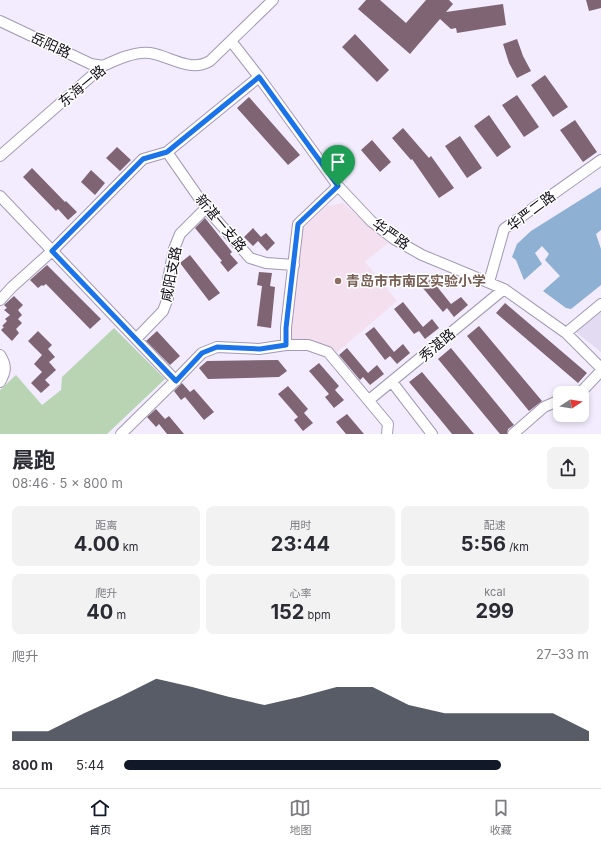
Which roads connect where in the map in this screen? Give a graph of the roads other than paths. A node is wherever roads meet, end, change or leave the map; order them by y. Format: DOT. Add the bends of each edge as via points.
graph roads {
  1 [pos="273,0"];
  2 [pos="0,21"];
  3 [pos="230,41"];
  4 [pos="102,66"];
  5 [pos="259,77"];
  6 [pos="167,152"];
  7 [pos="0,156"];
  8 [pos="601,160"];
  9 [pos="338,186"];
  10 [pos="0,196"];
  11 [pos="206,208"];
  12 [pos="52,251"];
  13 [pos="294,265"];
  14 [pos="489,282"];
  15 [pos="504,289"];
  16 [pos="0,300"];
  17 [pos="601,304"];
  18 [pos="566,333"];
  19 [pos="136,339"];
  20 [pos="286,345"];
  21 [pos="0,355"];
  22 [pos="601,369"];
  23 [pos="176,381"];
  24 [pos="0,382"];
  25 [pos="392,382"];
  26 [pos="586,386"];
  27 [pos="366,396"];
  28 [pos="553,404"];
  29 [pos="121,434"];
  30 [pos="387,434"];
  31 [pos="432,434"];
  32 [pos="513,434"];
  1 -- 3 [label="street, 东海一路"];
  2 -- 4 [label="street, 岳阳路" via="91,64"];
  3 -- 4 [label="street, 东海一路" via="204,65 191,65 149,53 127,56"];
  3 -- 5 [label="street, 华严路"];
  4 -- 7 [label="street, 东海一路"];
  5 -- 6 [label="street"];
  5 -- 9 [label="street, 华严路"];
  6 -- 11 [label="street, 新湛一支路"];
  6 -- 12 [label="street" via="143,159"];
  8 -- 14 [label="street, 华严二路" via="504,229"];
  9 -- 13 [label="street" via="298,224"];
  9 -- 14 [label="street, 华严路" via="371,221 394,240 422,255"];
  10 -- 12 [label="street"];
  11 -- 13 [label="street, 新湛一支路" via="250,258 266,263"];
  11 -- 19 [label="street, 咸阳支路" via="180,234 174,249 168,279 168,298 163,312"];
  12 -- 16 [label="street"];
  12 -- 19 [label="street"];
  13 -- 20 [label="street"];
  14 -- 15 [label="street, 华严路"];
  15 -- 18 [label="street, 华严路"];
  15 -- 25 [label="street, 秀湛路"];
  17 -- 18 [label="street"];
  18 -- 22 [label="street, 华严路"];
  19 -- 23 [label="street"];
  20 -- 23 [label="street" via="260,349 217,347 202,353"];
  20 -- 27 [label="street" via="308,345 328,352"];
  21 -- 24 [label="street" via="5,373"];
  22 -- 26 [label="street"];
  23 -- 29 [label="street"];
  25 -- 27 [label="street, 秀湛路"];
  25 -- 31 [label="street"];
  27 -- 30 [label="street" via="388,424"];
  28 -- 32 [label="street"];
}
